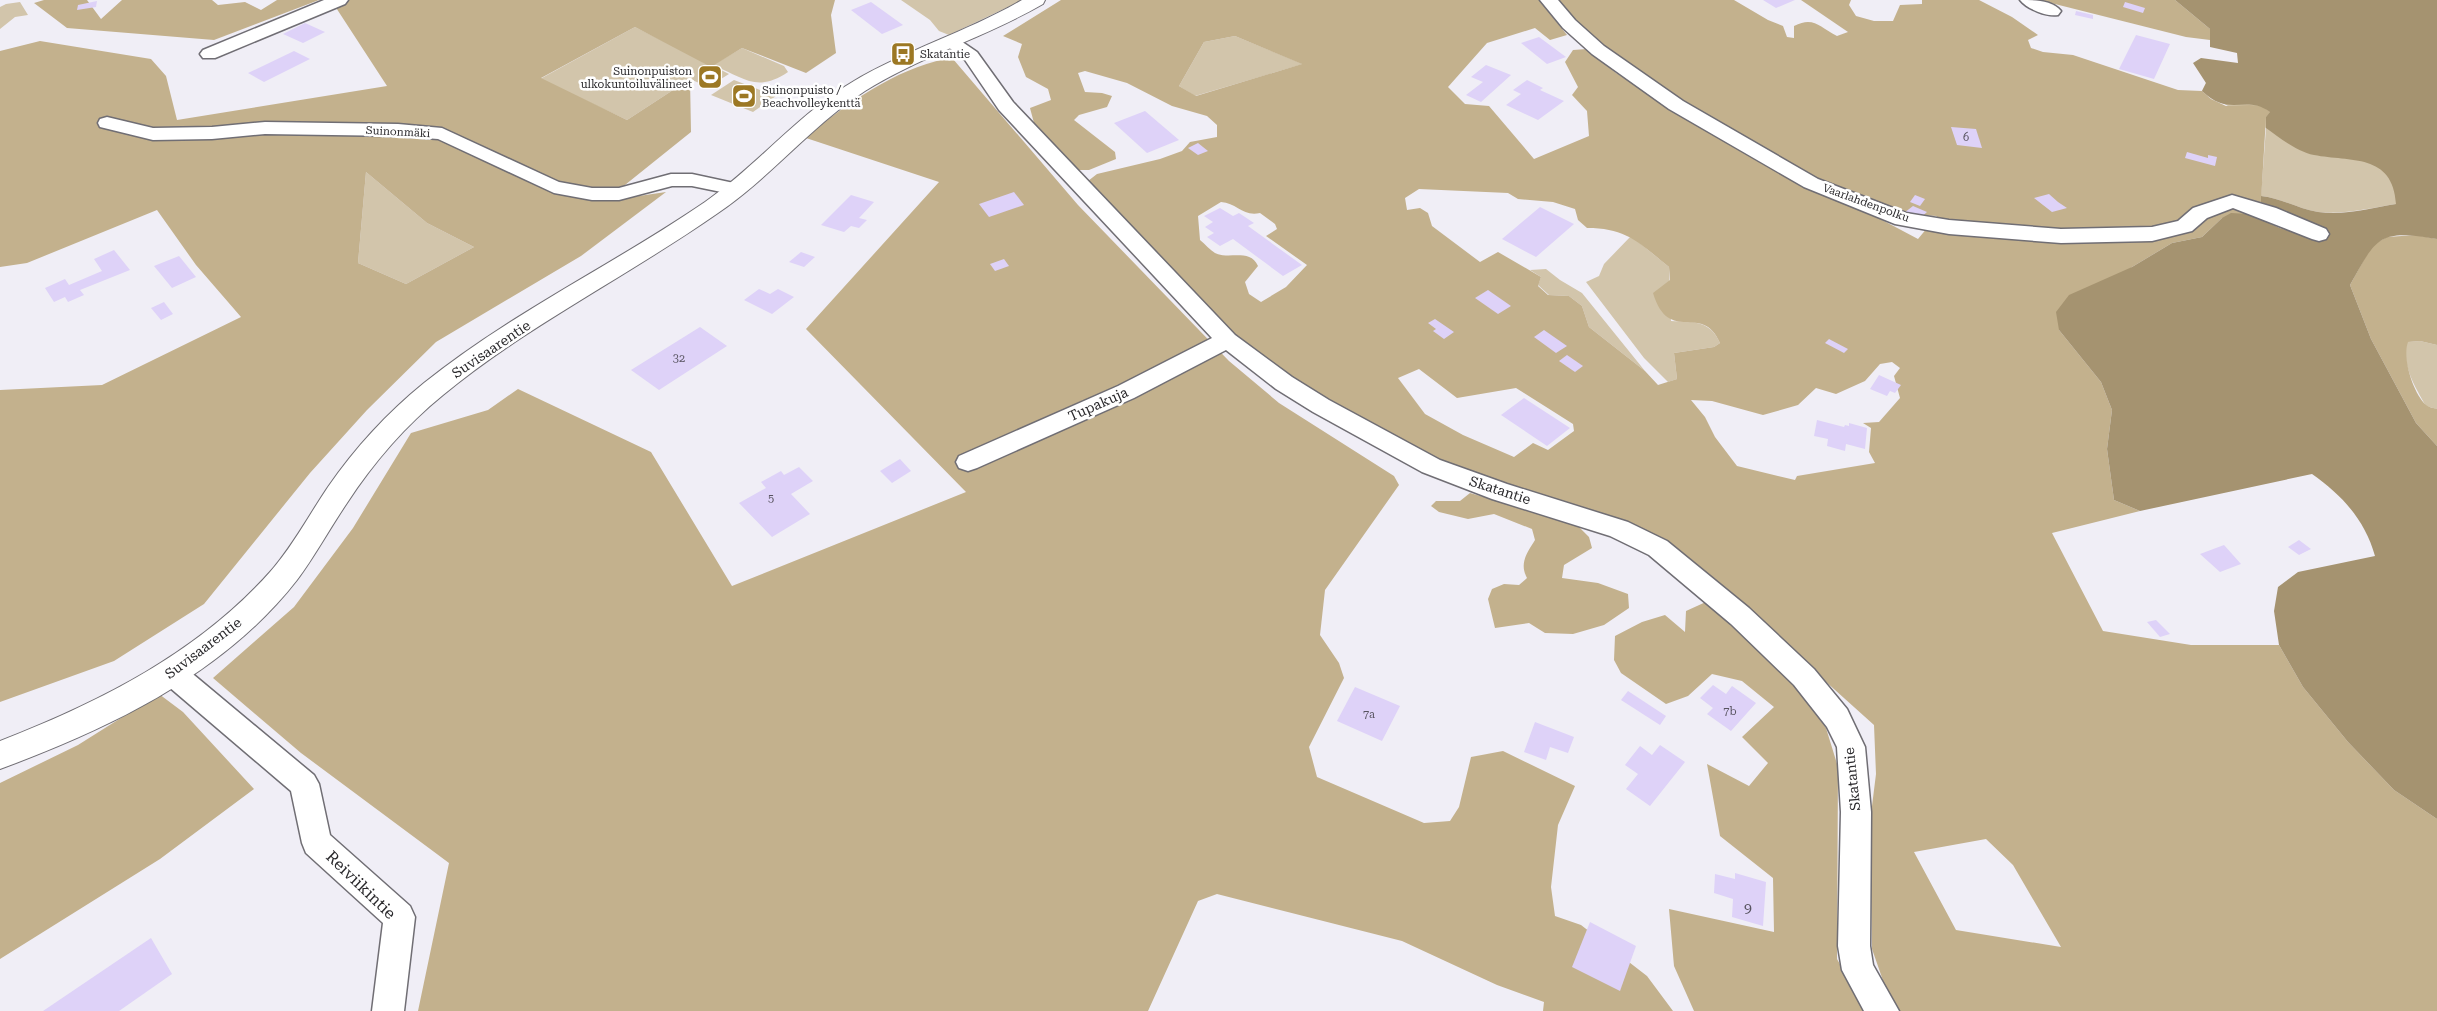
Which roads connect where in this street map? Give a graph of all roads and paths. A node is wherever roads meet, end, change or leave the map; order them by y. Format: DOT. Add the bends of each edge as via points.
graph roads {
  1 [pos="339,0"];
  2 [pos="1036,0"];
  3 [pos="1549,0"];
  4 [pos="2029,0"];
  5 [pos="2052,10"];
  6 [pos="952,43"];
  7 [pos="209,54"];
  8 [pos="106,123"];
  9 [pos="736,189"];
  10 [pos="2319,234"];
  11 [pos="1227,340"];
  12 [pos="968,462"];
  13 [pos="172,673"];
  14 [pos="0,754"];
  15 [pos="388,1011"];
  16 [pos="1883,1011"];
  1 -- 7 [label="street"];
  2 -- 6 [label="street, Suvisaarentie"];
  3 -- 10 [label="street, Vaarlahdenpolku" via="1569,24 1598,50 1676,105 1811,183 1902,218 1949,227 2061,236 2152,234 2185,226 2200,213 2232,201"];
  4 -- 5 [label="street"];
  6 -- 9 [label="street, Suvisaarentie" via="884,73 841,99"];
  6 -- 11 [label="street, Skatantie" via="971,56 1006,106"];
  8 -- 9 [label="street, Suinonmäki" via="153,134 212,134 265,128 398,130 442,134 554,187 592,194 619,194 678,180 692,180"];
  9 -- 13 [label="street, Suvisaarentie" via="664,240 503,339 406,412 354,472 281,579 228,632"];
  11 -- 12 [label="street, Tupakuja" via="1126,392"];
  11 -- 16 [label="street, Skatantie" via="1321,406 1431,466 1619,529 1658,548 1740,616 1804,677 1837,718 1851,747 1856,812 1854,946 1858,970"];
  13 -- 14 [label="street, Suvisaarentie" via="62,731"];
  13 -- 15 [label="street, Reiviikintie" via="304,784 317,843 399,918"];
}
